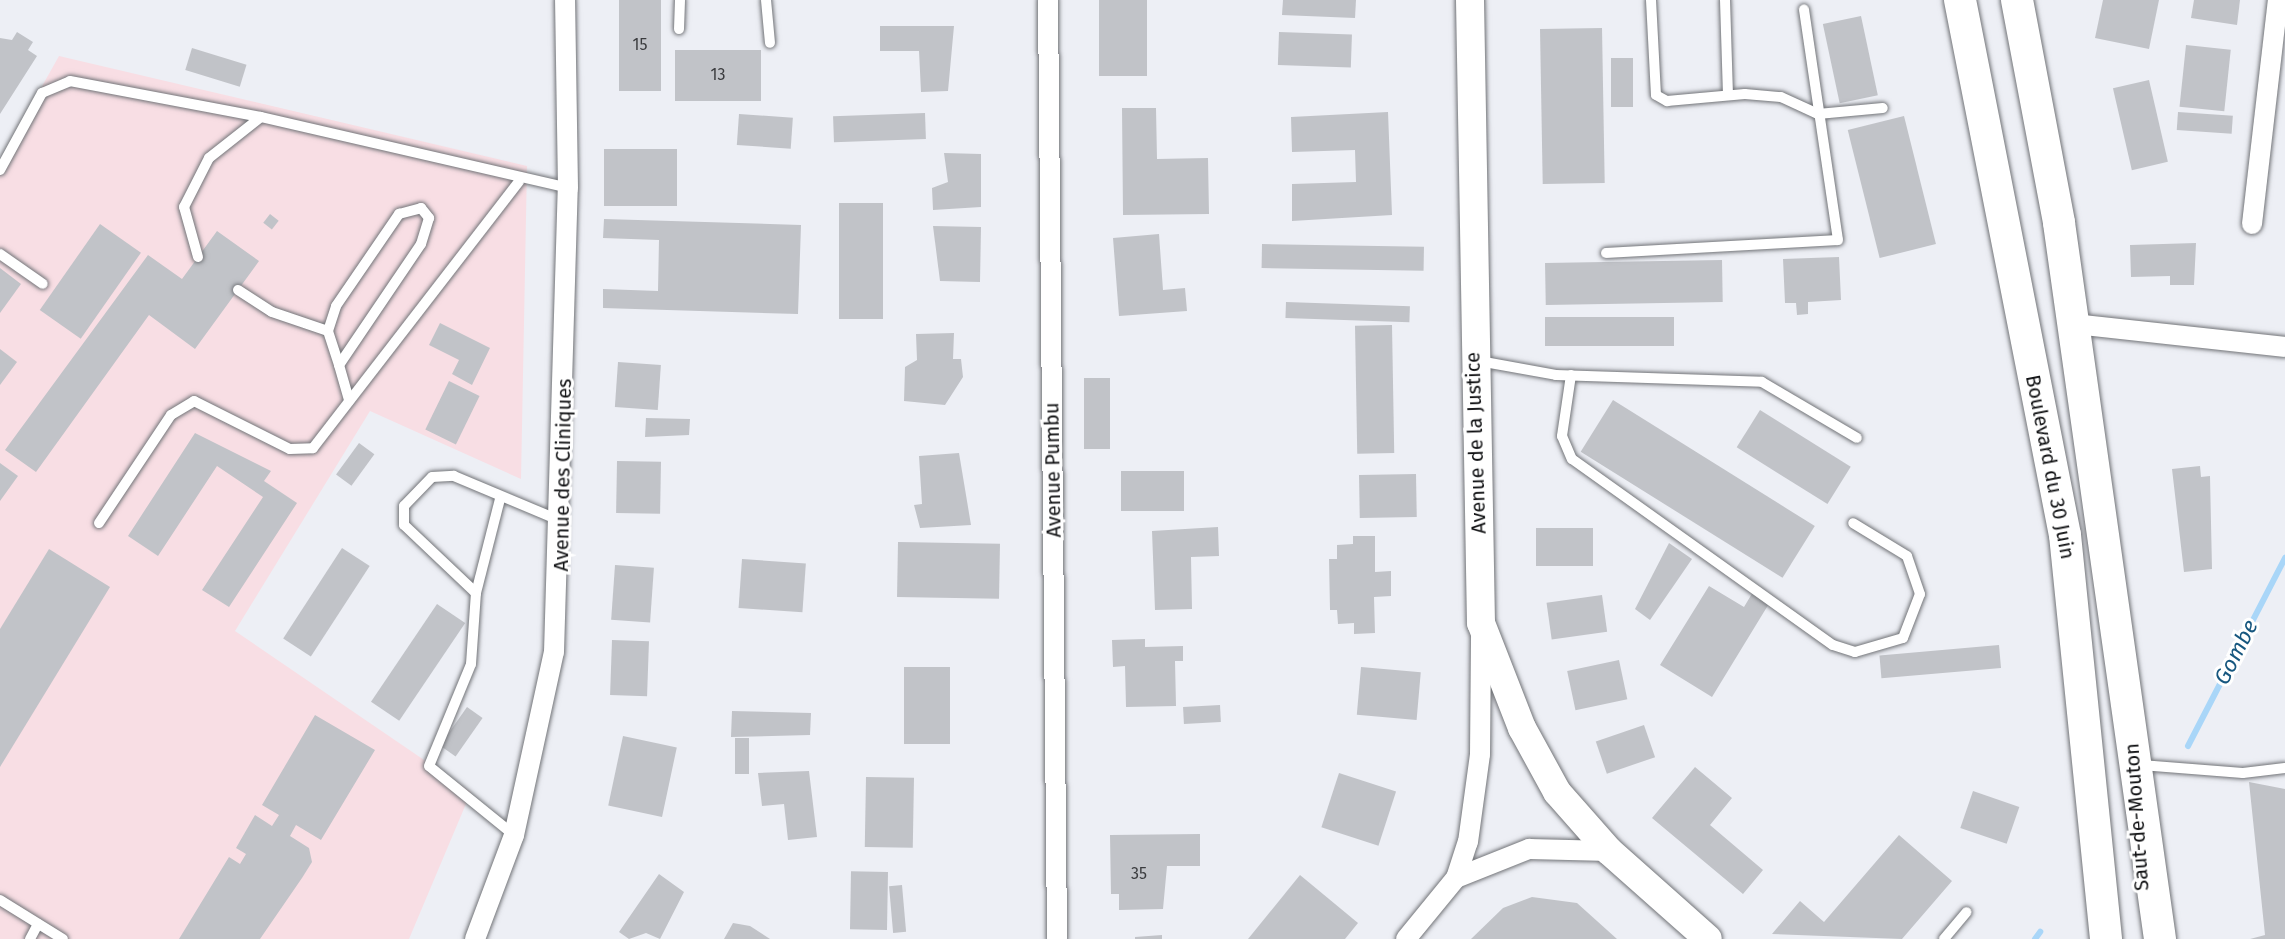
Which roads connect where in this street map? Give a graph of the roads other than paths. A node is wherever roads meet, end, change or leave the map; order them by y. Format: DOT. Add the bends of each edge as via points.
graph roads {
  1 [pos="565,0"];
  2 [pos="680,0"];
  3 [pos="766,0"];
  4 [pos="1048,0"];
  5 [pos="1470,0"];
  6 [pos="1651,0"];
  7 [pos="1725,0"];
  8 [pos="1960,0"];
  9 [pos="2017,0"];
  10 [pos="2278,0"];
  11 [pos="1804,9"];
  12 [pos="679,29"];
  13 [pos="770,43"];
  14 [pos="1728,95"];
  15 [pos="1883,108"];
  16 [pos="1818,114"];
  17 [pos="261,117"];
  18 [pos="0,170"];
  19 [pos="519,181"];
  20 [pos="568,188"];
  21 [pos="2252,224"];
  22 [pos="1606,253"];
  23 [pos="0,254"];
  24 [pos="198,257"];
  25 [pos="43,284"];
  26 [pos="238,290"];
  27 [pos="2074,324"];
  28 [pos="328,331"];
  29 [pos="2285,347"];
  30 [pos="1474,360"];
  31 [pos="339,365"];
  32 [pos="1571,375"];
  33 [pos="349,401"];
  34 [pos="1857,438"];
  35 [pos="500,499"];
  36 [pos="562,521"];
  37 [pos="99,523"];
  38 [pos="1853,523"];
  39 [pos="476,593"];
  40 [pos="1481,623"];
  41 [pos="2128,696"];
  42 [pos="2087,707"];
  43 [pos="2139,765"];
  44 [pos="2285,768"];
  45 [pos="514,835"];
  46 [pos="1609,851"];
  47 [pos="1456,878"];
  48 [pos="0,900"];
  49 [pos="1967,912"];
  50 [pos="38,924"];
  51 [pos="30,939"];
  52 [pos="63,939"];
  53 [pos="475,939"];
  54 [pos="1057,939"];
  55 [pos="1406,939"];
  56 [pos="1708,939"];
  57 [pos="1944,939"];
  58 [pos="2106,939"];
  59 [pos="2117,939"];
  60 [pos="2146,939"];
  61 [pos="2160,939"];
  1 -- 20 [label="street, Avenue des Cliniques"];
  2 -- 12 [label="lane"];
  3 -- 13 [label="lane"];
  4 -- 54 [label="street, Avenue Pumbu"];
  5 -- 30 [label="main road, Avenue de la Justice"];
  6 -- 14 [label="lane" via="1656,95 1667,101"];
  7 -- 14 [label="lane"];
  8 -- 42 [label="main road, Boulevard du 30 Juin" via="2065,535"];
  9 -- 27 [label="main road, Boulevard du 30 Juin"];
  10 -- 21 [label="street"];
  11 -- 16 [label="lane"];
  14 -- 16 [label="lane" via="1781,97"];
  15 -- 16 [label="lane"];
  16 -- 22 [label="lane" via="1838,240"];
  17 -- 18 [label="lane" via="62,82 42,93"];
  17 -- 19 [label="lane"];
  17 -- 24 [label="lane" via="209,158 184,207"];
  19 -- 20 [label="lane"];
  19 -- 33 [label="lane"];
  20 -- 36 [label="street, Avenue des Cliniques"];
  23 -- 25 [label="lane"];
  26 -- 28 [label="lane" via="272,312"];
  27 -- 29 [label="street"];
  27 -- 41 [label="main road, Boulevard du 30 Juin"];
  28 -- 31 [label="lane"];
  28 -- 31 [label="lane" via="336,306 399,214 413,206 426,212 421,244"];
  30 -- 32 [label="lane"];
  30 -- 40 [label="main road, Avenue de la Justice"];
  31 -- 33 [label="lane"];
  32 -- 34 [label="lane" via="1762,382"];
  32 -- 38 [label="lane" via="1562,436 1572,459 1833,645 1855,652 1903,638 1920,594 1907,556"];
  33 -- 37 [label="lane" via="303,453 211,407 183,406"];
  35 -- 36 [label="lane"];
  35 -- 39 [label="lane"];
  35 -- 39 [label="lane" via="454,476 432,477 404,506 404,525"];
  36 -- 45 [label="street, Avenue des Cliniques" via="554,652"];
  39 -- 45 [label="lane" via="471,664 429,766"];
  40 -- 46 [label="main road, Avenue de la Justice" via="1539,762"];
  40 -- 47 [label="street" via="1480,754"];
  41 -- 43 [label="main road, Boulevard du 30 Juin"];
  41 -- 60 [label="main road, Saut-de-Mouton"];
  42 -- 58 [label="main road, Boulevard du 30 Juin"];
  42 -- 59 [label="main road, Saut-de-Mouton"];
  43 -- 44 [label="lane" via="2243,773"];
  43 -- 61 [label="main road, Boulevard du 30 Juin"];
  45 -- 53 [label="street, Avenue des Cliniques"];
  46 -- 47 [label="street" via="1529,849"];
  46 -- 56 [label="main road, Avenue de la Justice"];
  47 -- 55 [label="street"];
  48 -- 50 [label="lane"];
  49 -- 57 [label="lane"];
  50 -- 51 [label="lane"];
  50 -- 52 [label="lane"];
}
